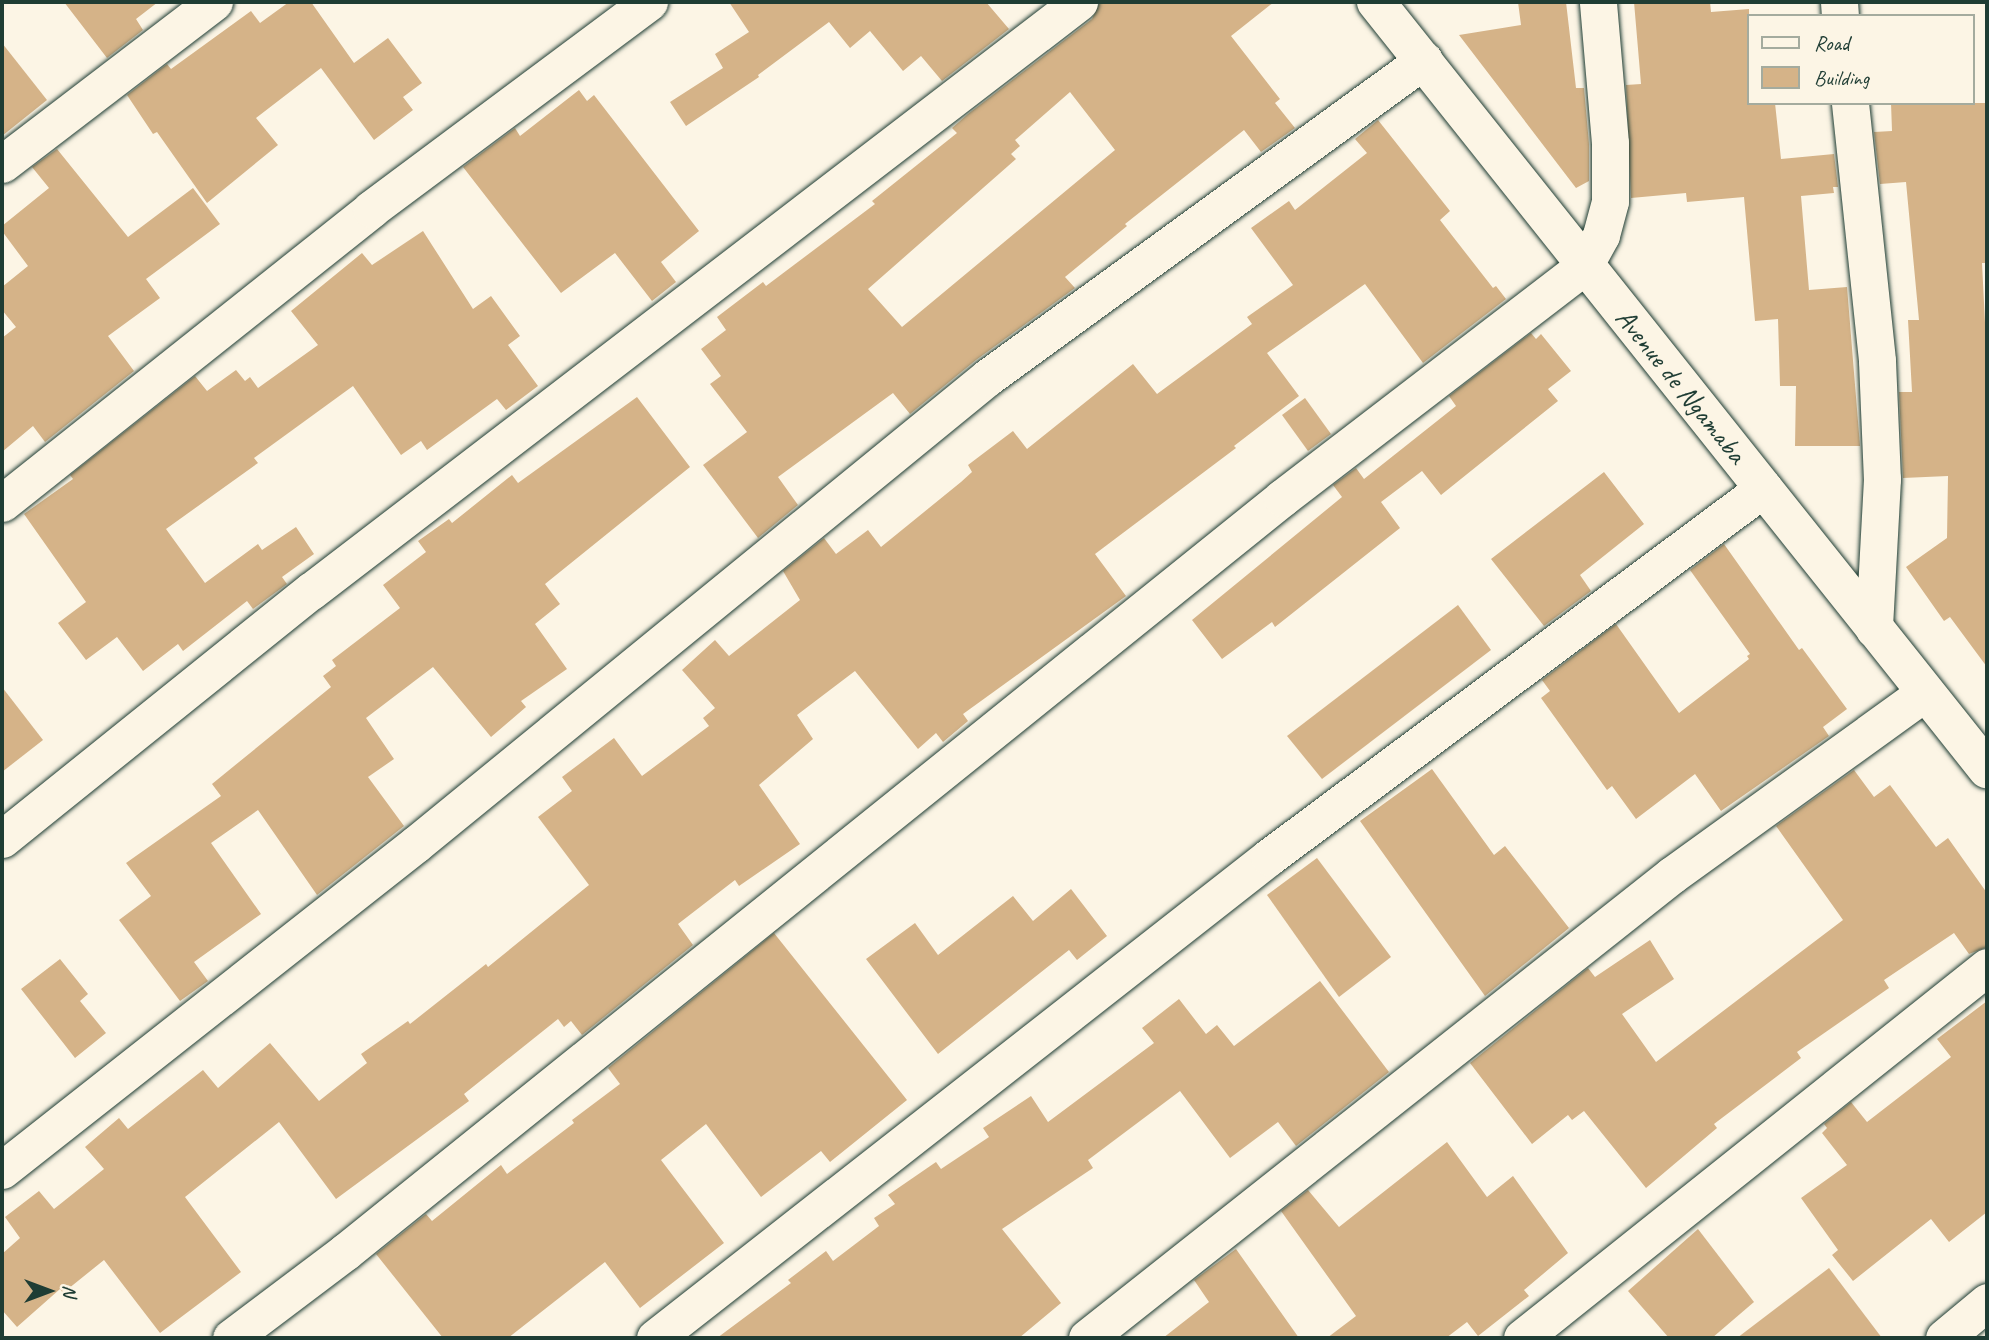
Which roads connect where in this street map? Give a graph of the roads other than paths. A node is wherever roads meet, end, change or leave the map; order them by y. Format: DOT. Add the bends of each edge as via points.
graph roads {
  1 [pos="214,2"];
  2 [pos="649,2"];
  3 [pos="1079,2"];
  4 [pos="1376,2"];
  5 [pos="1598,2"];
  6 [pos="1424,60"];
  7 [pos="1850,105"];
  8 [pos="2,164"];
  9 [pos="1584,266"];
  10 [pos="1764,488"];
  11 [pos="2,503"];
  12 [pos="1874,629"];
  13 [pos="1924,693"];
  14 [pos="1987,769"];
  15 [pos="2,839"];
  16 [pos="1987,967"];
  17 [pos="2,1170"];
  18 [pos="1987,1302"];
  19 [pos="231,1338"];
  20 [pos="654,1338"];
  21 [pos="1087,1338"];
  22 [pos="1521,1338"];
  23 [pos="1944,1338"];
  1 -- 8 [label="street"];
  2 -- 11 [label="street" via="371,209"];
  3 -- 15 [label="street" via="311,591"];
  4 -- 6 [label="main road, Avenue de Ngamaba"];
  5 -- 9 [label="street" via="1610,143 1609,201 1601,234"];
  6 -- 9 [label="main road, Avenue de Ngamaba"];
  6 -- 17 [label="street" via="988,377 416,845"];
  7 -- 12 [label="street" via="1877,361 1882,466"];
  9 -- 10 [label="main road, Avenue de Ngamaba"];
  9 -- 19 [label="street" via="1282,498 367,1235"];
  10 -- 12 [label="main road, Avenue de Ngamaba"];
  10 -- 20 [label="street" via="1269,857"];
  12 -- 13 [label="main road, Avenue de Ngamaba"];
  13 -- 14 [label="main road, Avenue de Ngamaba"];
  13 -- 21 [label="street" via="1672,875"];
  16 -- 22 [label="street"];
  18 -- 23 [label="street"];
}
